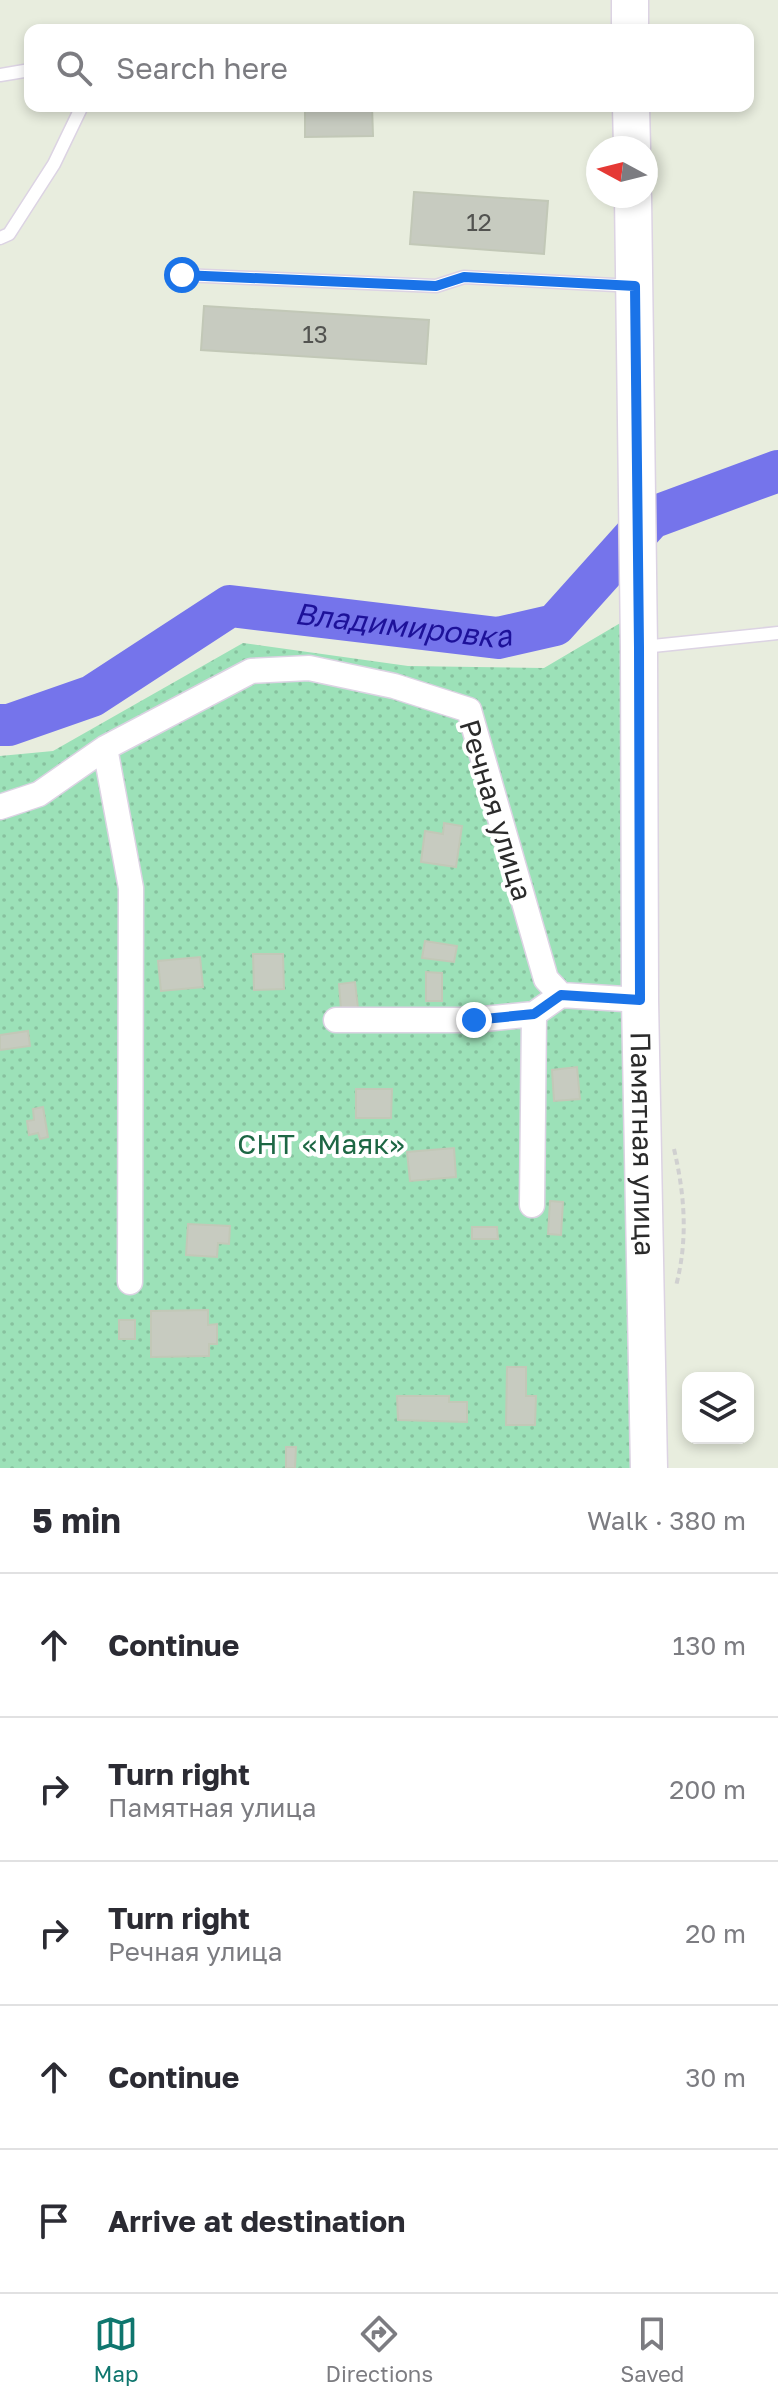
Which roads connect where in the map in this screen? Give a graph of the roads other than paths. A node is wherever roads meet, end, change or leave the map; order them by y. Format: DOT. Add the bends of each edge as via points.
graph roads {
  1 [pos="630,0"];
  2 [pos="630,24"];
  3 [pos="24,71"];
  4 [pos="0,75"];
  5 [pos="79,112"];
  6 [pos="631,112"];
  7 [pos="632,136"];
  8 [pos="633,208"];
  9 [pos="0,238"];
  10 [pos="182,275"];
  11 [pos="635,286"];
  12 [pos="778,633"];
  13 [pos="639,647"];
  14 [pos="105,748"];
  15 [pos="0,807"];
  16 [pos="561,995"];
  17 [pos="640,1000"];
  18 [pos="534,1014"];
  19 [pos="336,1020"];
  20 [pos="532,1205"];
  21 [pos="130,1282"];
  22 [pos="649,1468"];
  1 -- 2 [label="street"];
  3 -- 4 [label="lane"];
  5 -- 9 [label="lane" via="39,187 9,234"];
  6 -- 7 [label="street"];
  8 -- 11 [label="street, Памятная улица"];
  10 -- 11 [label="lane" via="436,286 464,277"];
  11 -- 13 [label="street, Памятная улица"];
  12 -- 13 [label="lane"];
  13 -- 17 [label="street, Памятная улица"];
  14 -- 15 [label="street, Речная улица" via="39,794"];
  14 -- 16 [label="street, Речная улица" via="251,671 309,668 394,686 469,710 546,979"];
  14 -- 21 [label="street" via="131,888"];
  16 -- 17 [label="street"];
  16 -- 18 [label="street"];
  17 -- 22 [label="street, Памятная улица"];
  18 -- 19 [label="street" via="474,1020"];
  18 -- 20 [label="street"];
}
